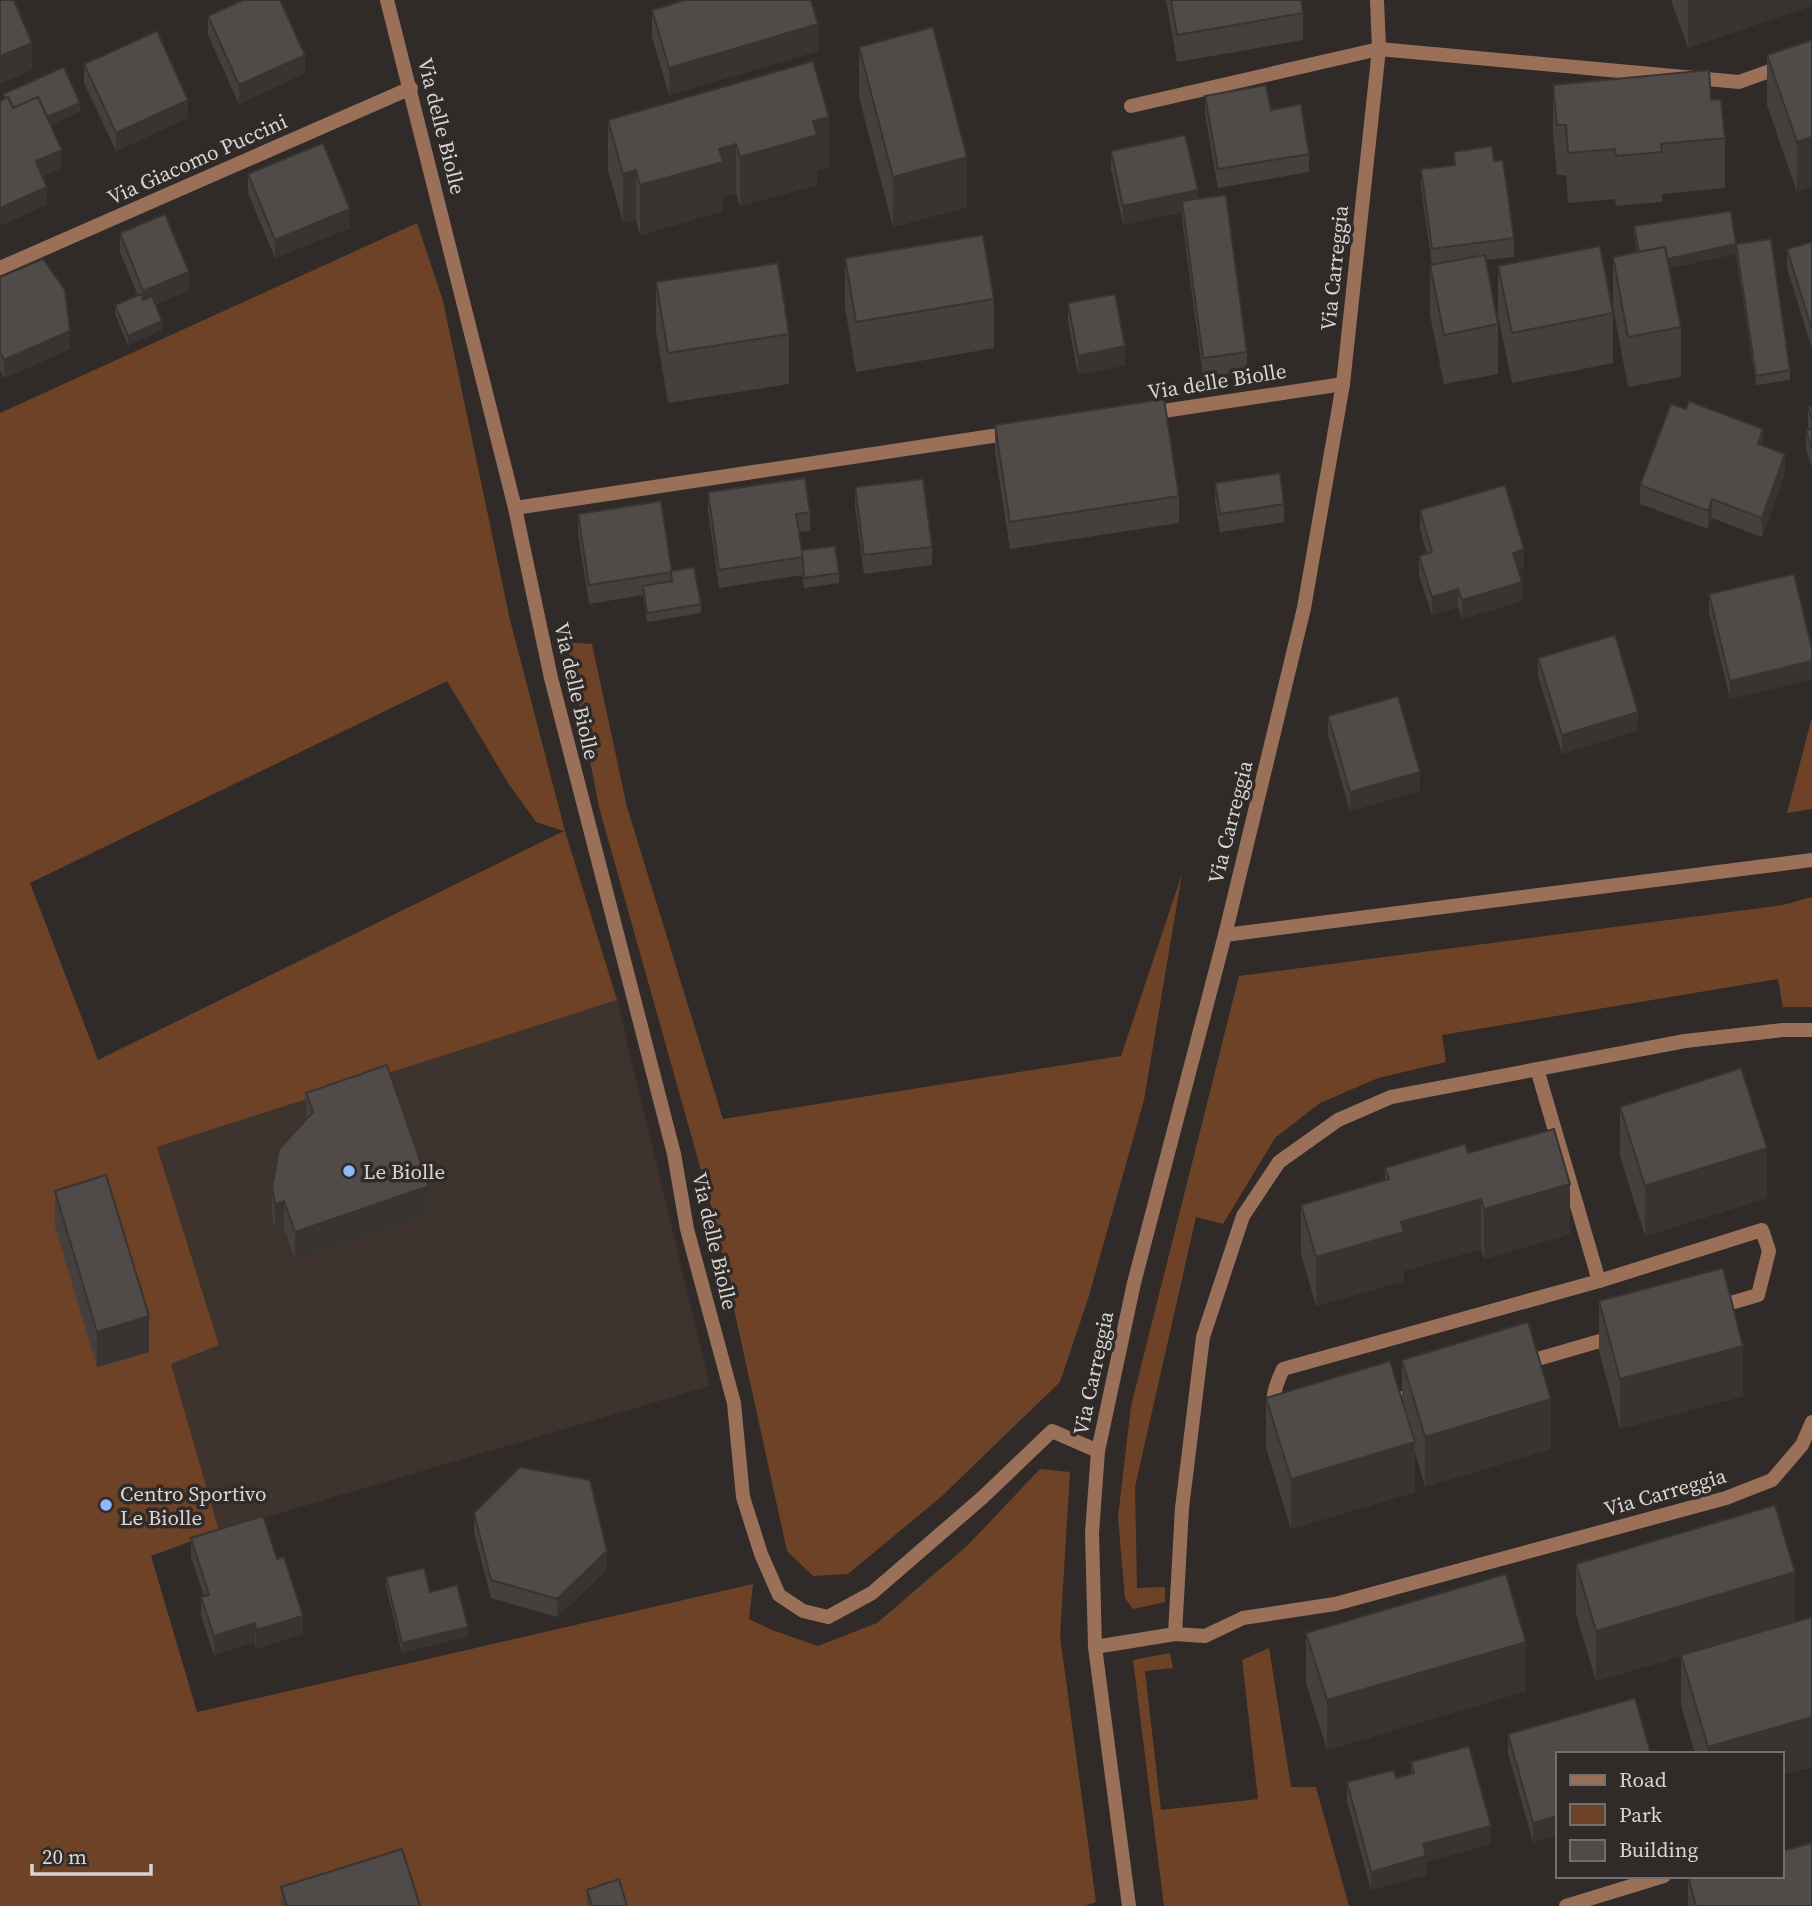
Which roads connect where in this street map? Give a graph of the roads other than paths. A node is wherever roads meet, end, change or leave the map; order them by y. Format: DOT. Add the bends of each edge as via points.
graph roads {
  1 [pos="387,0"];
  2 [pos="1377,0"];
  3 [pos="1379,49"];
  4 [pos="1812,56"];
  5 [pos="411,88"];
  6 [pos="1131,106"];
  7 [pos="0,268"];
  8 [pos="1343,384"];
  9 [pos="1136,415"];
  10 [pos="1026,431"];
  11 [pos="515,508"];
  12 [pos="1812,860"];
  13 [pos="1225,935"];
  14 [pos="1812,1030"];
  15 [pos="1537,1069"];
  16 [pos="1599,1281"];
  17 [pos="1812,1422"];
  18 [pos="1098,1451"];
  19 [pos="1175,1634"];
  20 [pos="1095,1647"];
  21 [pos="1657,1878"];
  22 [pos="1129,1906"];
  23 [pos="1566,1906"];
  1 -- 5 [label="street, Via delle Biolle"];
  2 -- 3 [label="street, Via Carreggia"];
  3 -- 4 [label="street" via="1739,82"];
  3 -- 6 [label="street"];
  3 -- 8 [label="street, Via Carreggia"];
  5 -- 7 [label="street, Via Giacomo Puccini"];
  5 -- 11 [label="street, Via delle Biolle"];
  8 -- 9 [label="street, Via delle Biolle"];
  8 -- 13 [label="street, Via Carreggia" via="1304,608"];
  10 -- 11 [label="street"];
  11 -- 18 [label="street, Via delle Biolle" via="551,678 734,1403 743,1497 779,1595 803,1611 828,1617 872,1593 1052,1431"];
  12 -- 13 [label="street"];
  13 -- 18 [label="street, Via Carreggia" via="1134,1283"];
  14 -- 15 [label="street" via="1685,1041"];
  15 -- 16 [label="street"];
  15 -- 19 [label="street" via="1391,1097 1338,1120 1279,1163 1243,1216 1203,1336 1182,1508"];
  16 -- 16 [label="street" via="1762,1230 1769,1251 1758,1295 1286,1432 1274,1411 1274,1390 1283,1369"];
  17 -- 19 [label="street, Via Carreggia" via="1802,1445 1772,1480 1726,1498 1335,1604 1243,1618 1205,1636"];
  18 -- 20 [label="street, Via Carreggia" via="1092,1532"];
  19 -- 20 [label="street, Via Carreggia"];
  20 -- 22 [label="street, Via Carreggia"];
  21 -- 23 [label="street"];
}
